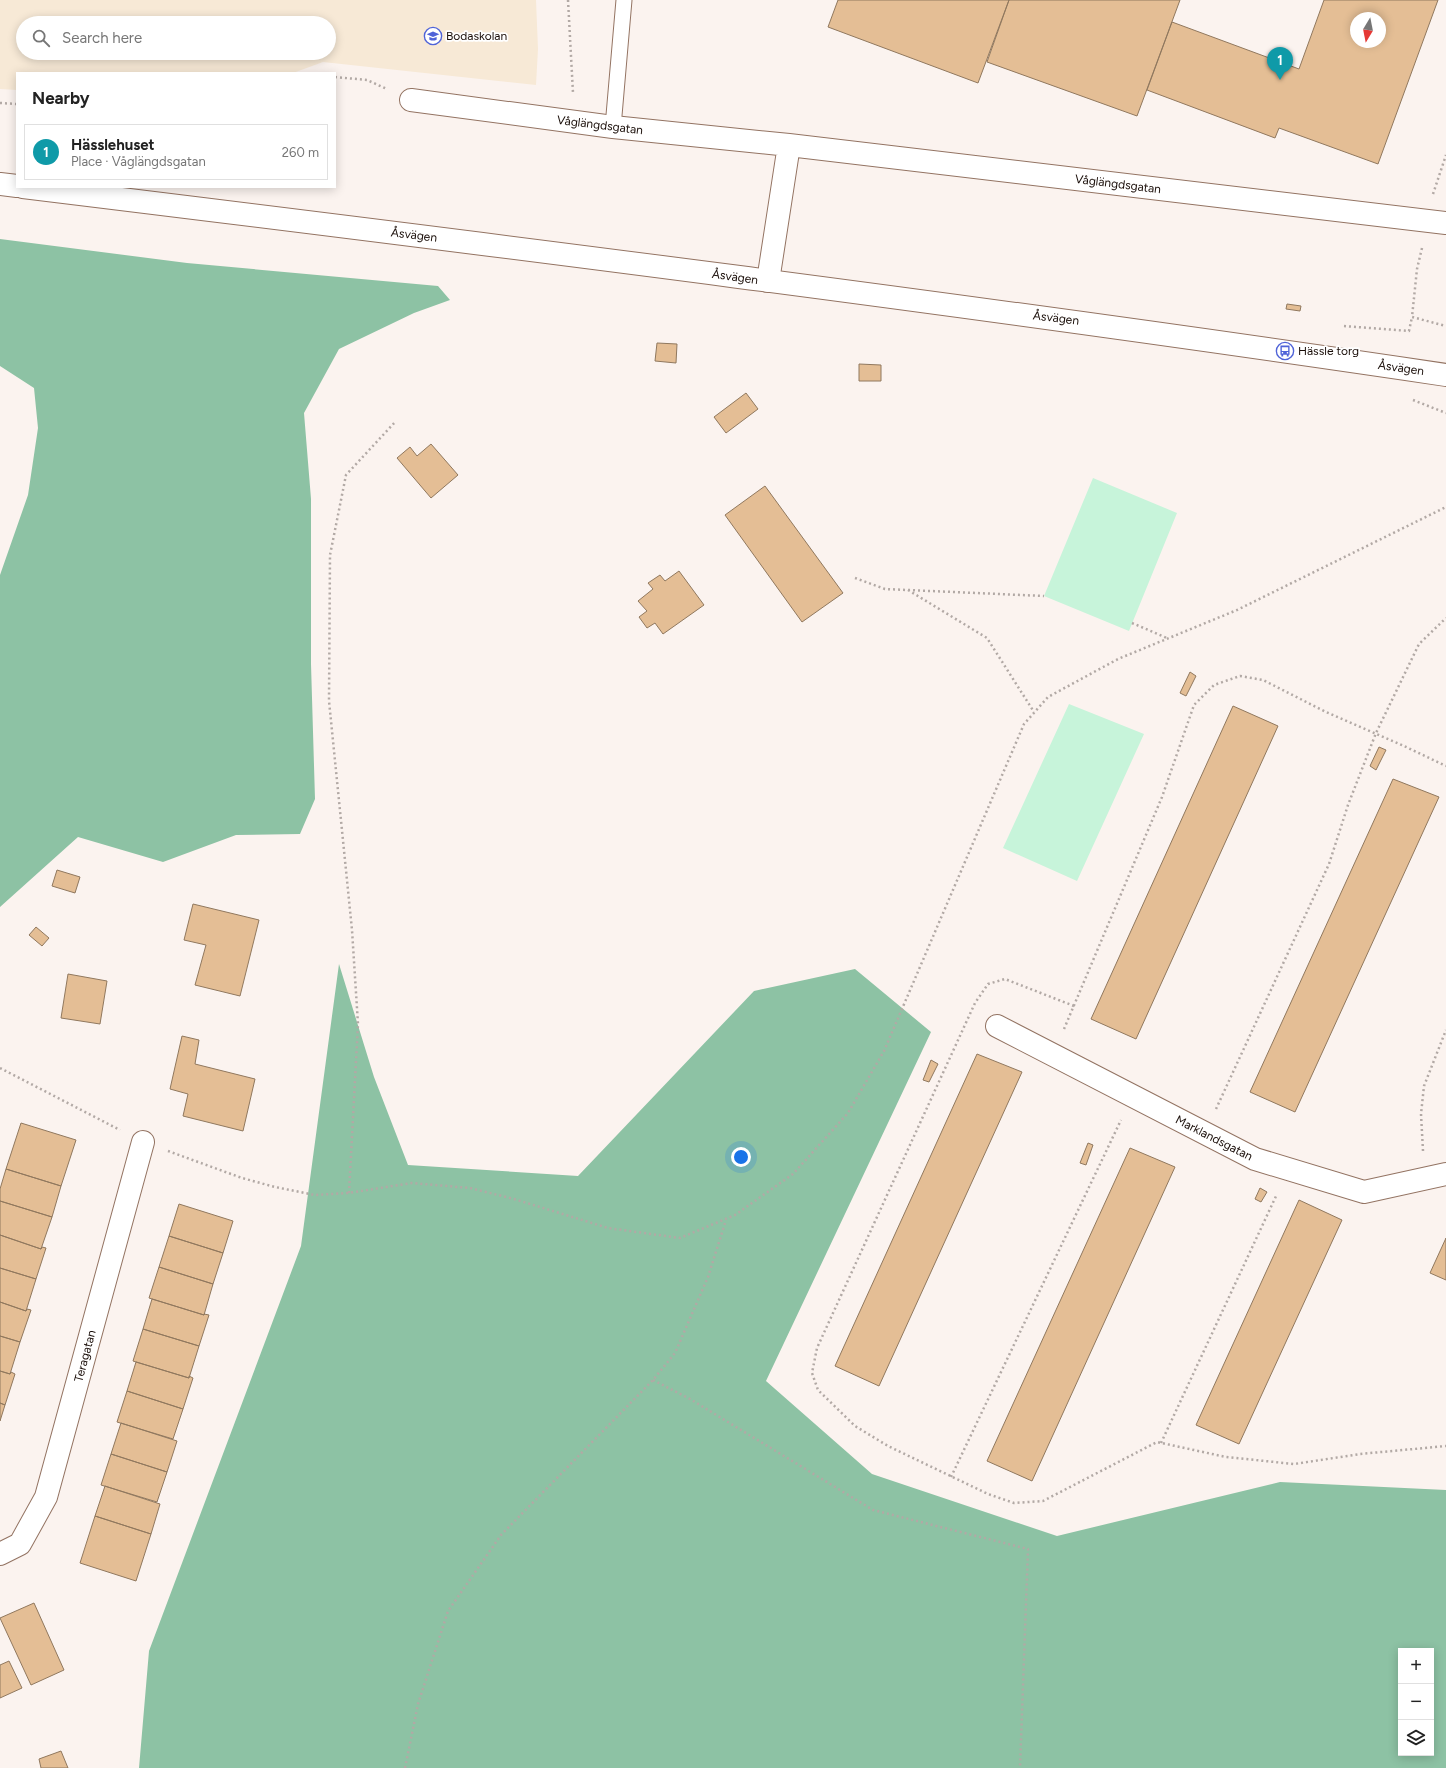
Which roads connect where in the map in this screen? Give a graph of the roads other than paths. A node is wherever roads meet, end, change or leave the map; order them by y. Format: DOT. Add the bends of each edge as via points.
graph roads {
  1 [pos="624,0"];
  2 [pos="411,100"];
  3 [pos="613,128"];
  4 [pos="789,145"];
  5 [pos="0,184"];
  6 [pos="16,186"];
  7 [pos="31,188"];
  8 [pos="1437,223"];
  9 [pos="768,281"];
  10 [pos="1446,375"];
  11 [pos="997,1026"];
  12 [pos="144,1142"];
  13 [pos="1436,1177"];
  14 [pos="0,1554"];
  1 -- 3 [label="lane"];
  2 -- 3 [label="street, Våglängdsgatan"];
  3 -- 4 [label="street, Våglängdsgatan"];
  4 -- 8 [label="street, Våglängdsgatan"];
  4 -- 9 [label="street"];
  5 -- 6 [label="street"];
  7 -- 9 [label="street, Åsvägen"];
  9 -- 10 [label="street, Åsvägen" via="1088,322"];
  11 -- 13 [label="street, Marklandsgatan" via="1255,1159 1364,1192"];
  12 -- 14 [label="street, Teragatan" via="46,1497 20,1544"];
}
